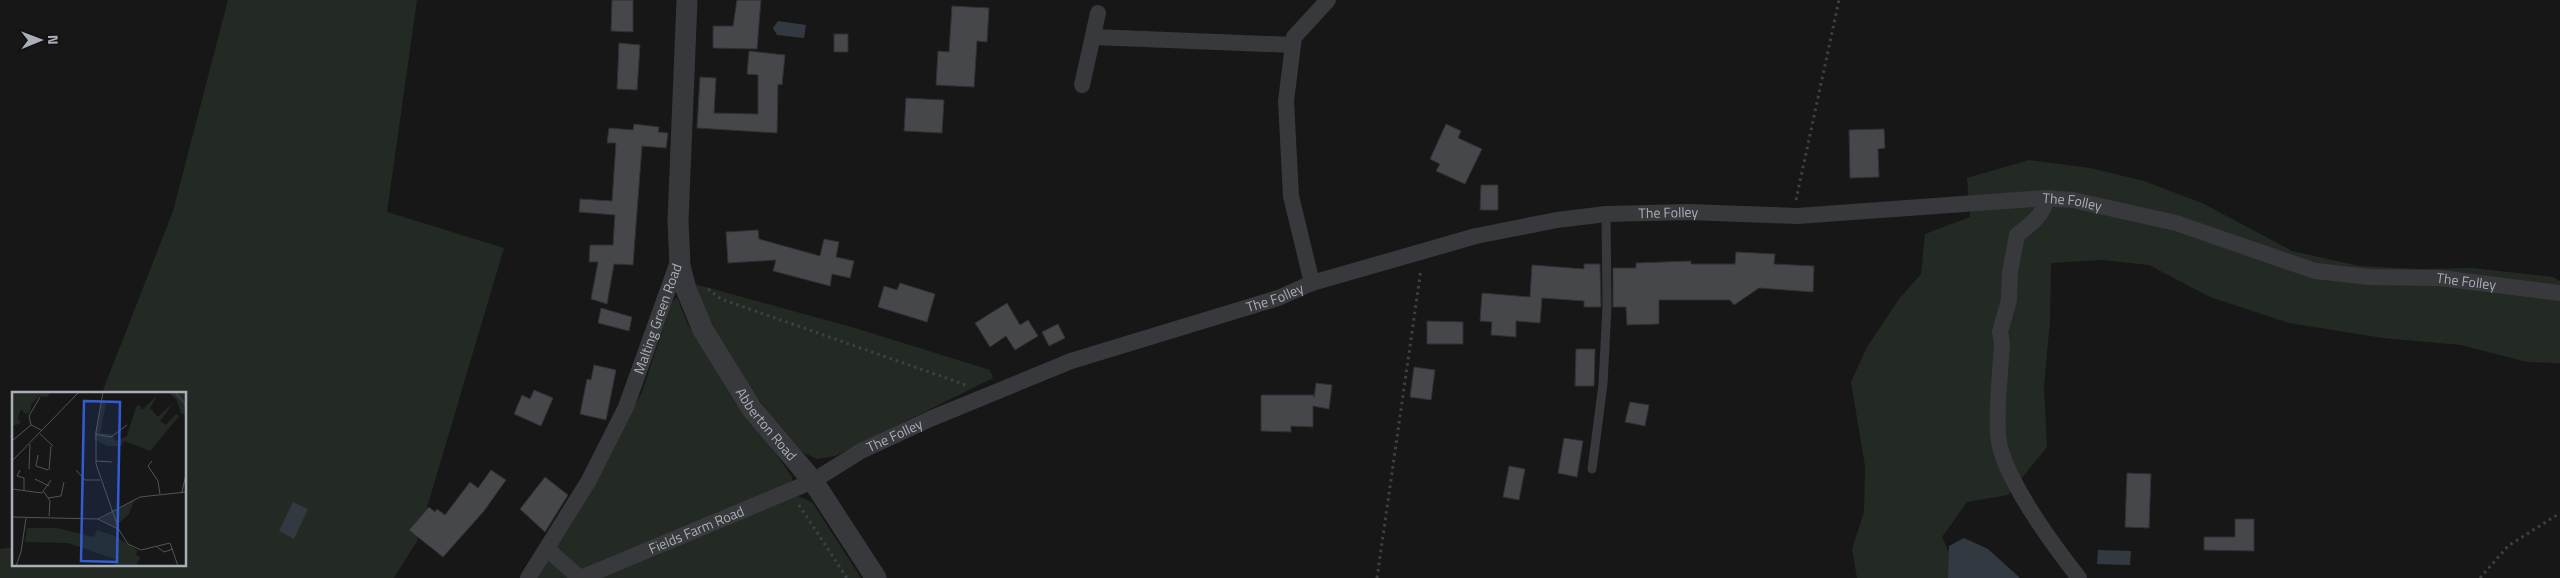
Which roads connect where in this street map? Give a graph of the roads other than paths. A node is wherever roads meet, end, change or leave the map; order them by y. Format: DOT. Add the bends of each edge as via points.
graph roads {
  1 [pos="687,0"];
  2 [pos="1328,0"];
  3 [pos="1098,13"];
  4 [pos="1094,37"];
  5 [pos="1293,45"];
  6 [pos="1082,85"];
  7 [pos="2046,198"];
  8 [pos="1606,214"];
  9 [pos="679,259"];
  10 [pos="1312,282"];
  11 [pos="2560,293"];
  12 [pos="1592,469"];
  13 [pos="813,482"];
  14 [pos="547,548"];
  15 [pos="528,578"];
  16 [pos="580,578"];
  17 [pos="876,578"];
  18 [pos="2079,578"];
  1 -- 9 [label="street, Malting Green Road"];
  2 -- 5 [label="street" via="1294,37"];
  3 -- 4 [label="street"];
  4 -- 5 [label="street"];
  4 -- 6 [label="street"];
  5 -- 10 [label="street" via="1286,101 1291,196"];
  7 -- 8 [label="street, The Folley" via="1797,216 1688,212"];
  7 -- 11 [label="street, The Folley" via="2073,200 2176,222 2315,271 2370,277 2440,278"];
  7 -- 18 [label="street" via="2046,207 2017,234 2009,300 2000,332 1999,445 2030,508"];
  8 -- 10 [label="street, The Folley" via="1530,225 1423,250"];
  8 -- 12 [label="lane" via="1604,384"];
  9 -- 13 [label="street, Abberton Road" via="686,289 703,330 752,409"];
  9 -- 14 [label="street, Malting Green Road" via="626,407 588,482"];
  10 -- 13 [label="street, The Folley" via="1278,298 1071,361 861,451"];
  13 -- 16 [label="street, Fields Farm Road"];
  13 -- 17 [label="street, Abberton Road"];
  14 -- 15 [label="street, Malting Green Road"];
  14 -- 16 [label="street"];
}
